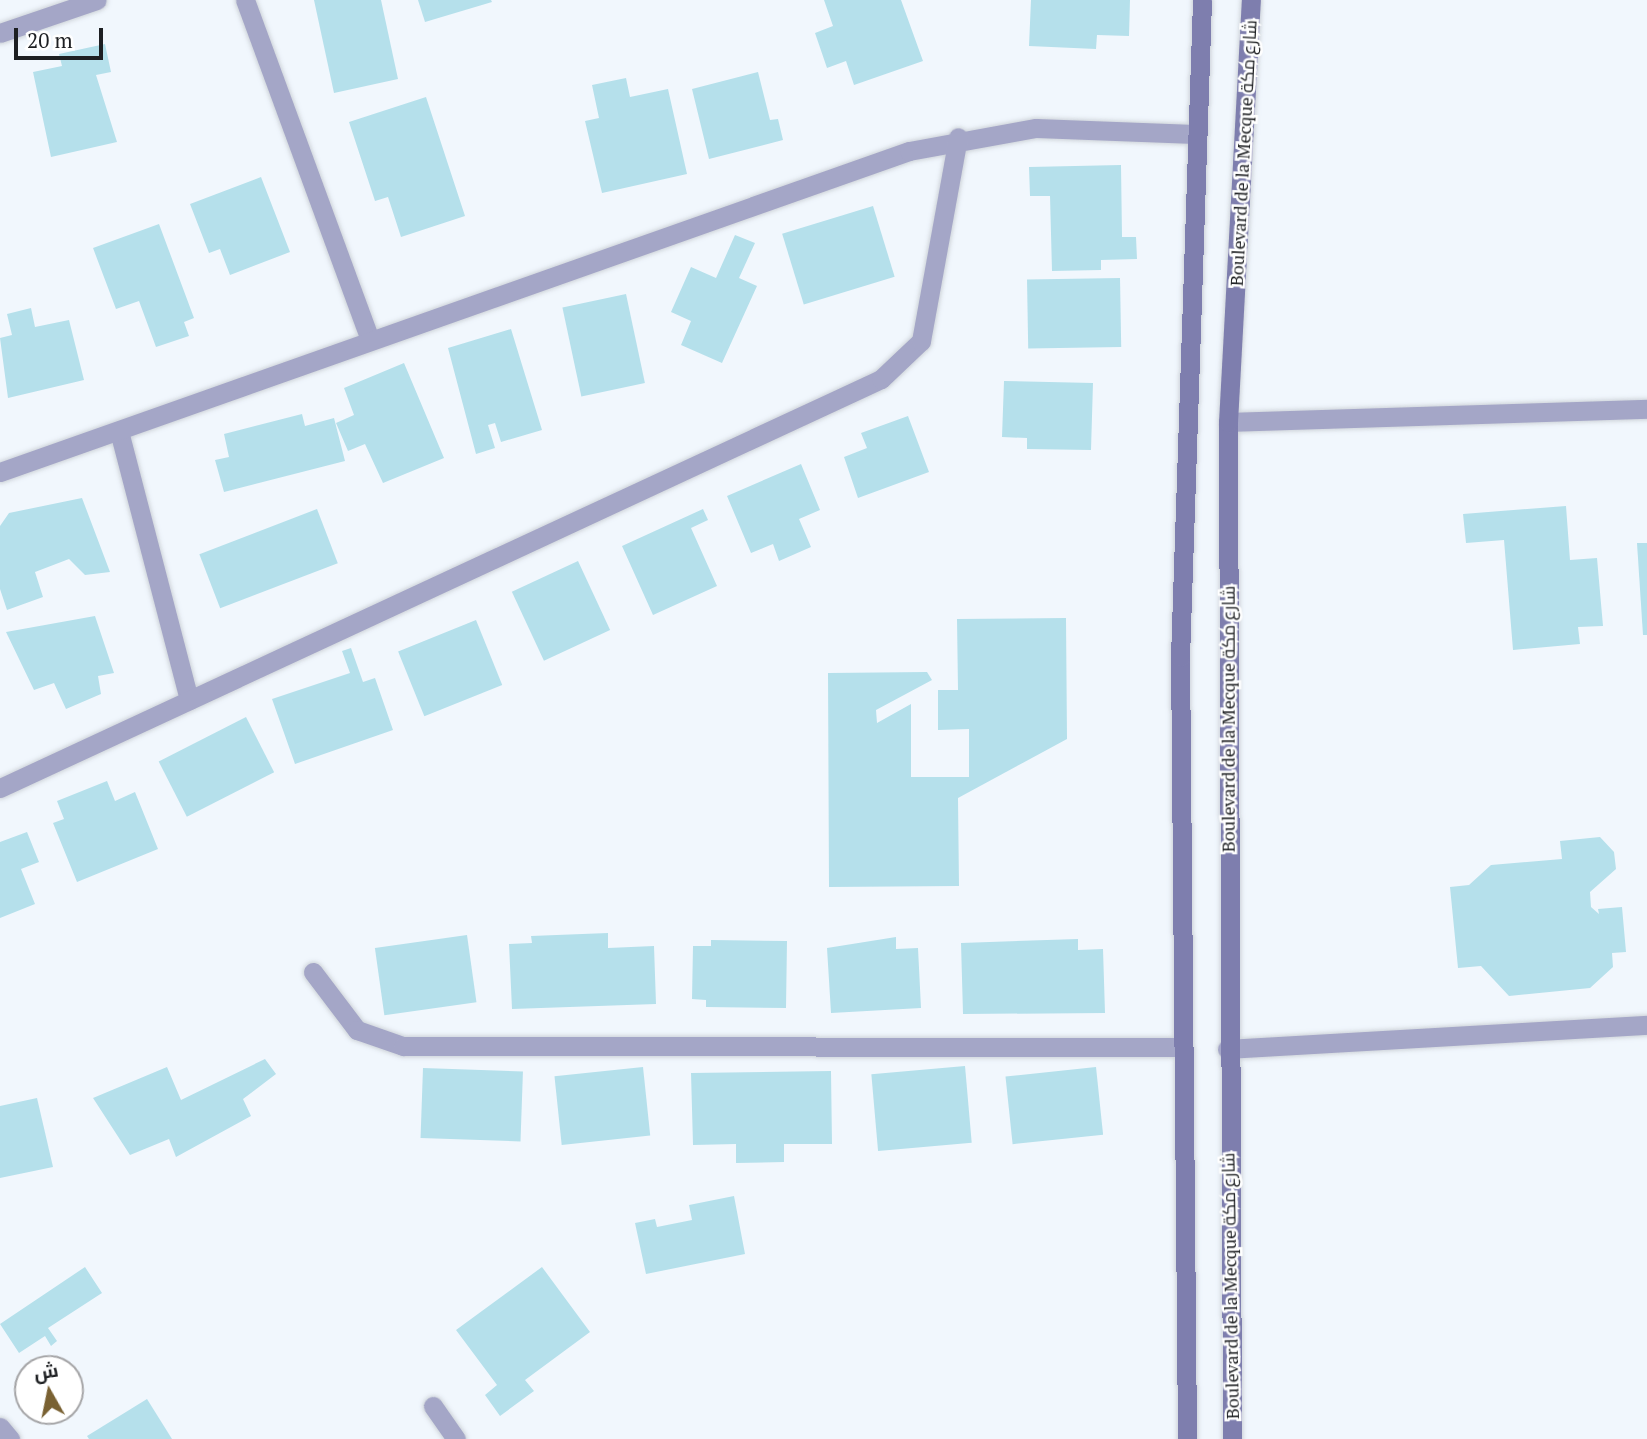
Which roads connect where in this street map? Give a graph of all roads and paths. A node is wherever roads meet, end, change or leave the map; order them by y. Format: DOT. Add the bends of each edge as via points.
graph roads {
  1 [pos="97,0"];
  2 [pos="245,0"];
  3 [pos="1202,0"];
  4 [pos="1251,0"];
  5 [pos="0,33"];
  6 [pos="1195,134"];
  7 [pos="958,137"];
  8 [pos="370,340"];
  9 [pos="1647,409"];
  10 [pos="1228,422"];
  11 [pos="119,431"];
  12 [pos="0,472"];
  13 [pos="189,700"];
  14 [pos="0,788"];
  15 [pos="313,972"];
  16 [pos="1647,1025"];
  17 [pos="1182,1047"];
  18 [pos="1227,1049"];
  19 [pos="433,1406"];
  20 [pos="0,1427"];
  21 [pos="10,1439"];
  22 [pos="456,1439"];
  23 [pos="1187,1439"];
  24 [pos="1232,1439"];
  1 -- 5 [label="street"];
  2 -- 8 [label="street"];
  3 -- 6 [label="main road"];
  4 -- 10 [label="main road, Boulevard de la Mecque شارع مكة"];
  6 -- 7 [label="street" via="1036,128"];
  6 -- 17 [label="main road" via="1180,657"];
  7 -- 8 [label="street" via="853,167"];
  7 -- 13 [label="street" via="933,293 921,341 905,362 817,412"];
  8 -- 11 [label="street"];
  9 -- 10 [label="street"];
  10 -- 18 [label="main road, Boulevard de la Mecque شارع مكة"];
  11 -- 12 [label="street"];
  11 -- 13 [label="street"];
  13 -- 14 [label="street"];
  15 -- 17 [label="street" via="357,1030 403,1046"];
  16 -- 18 [label="street"];
  17 -- 23 [label="main road"];
  18 -- 24 [label="main road, Boulevard de la Mecque شارع مكة"];
  19 -- 22 [label="street"];
  20 -- 21 [label="street"];
}
